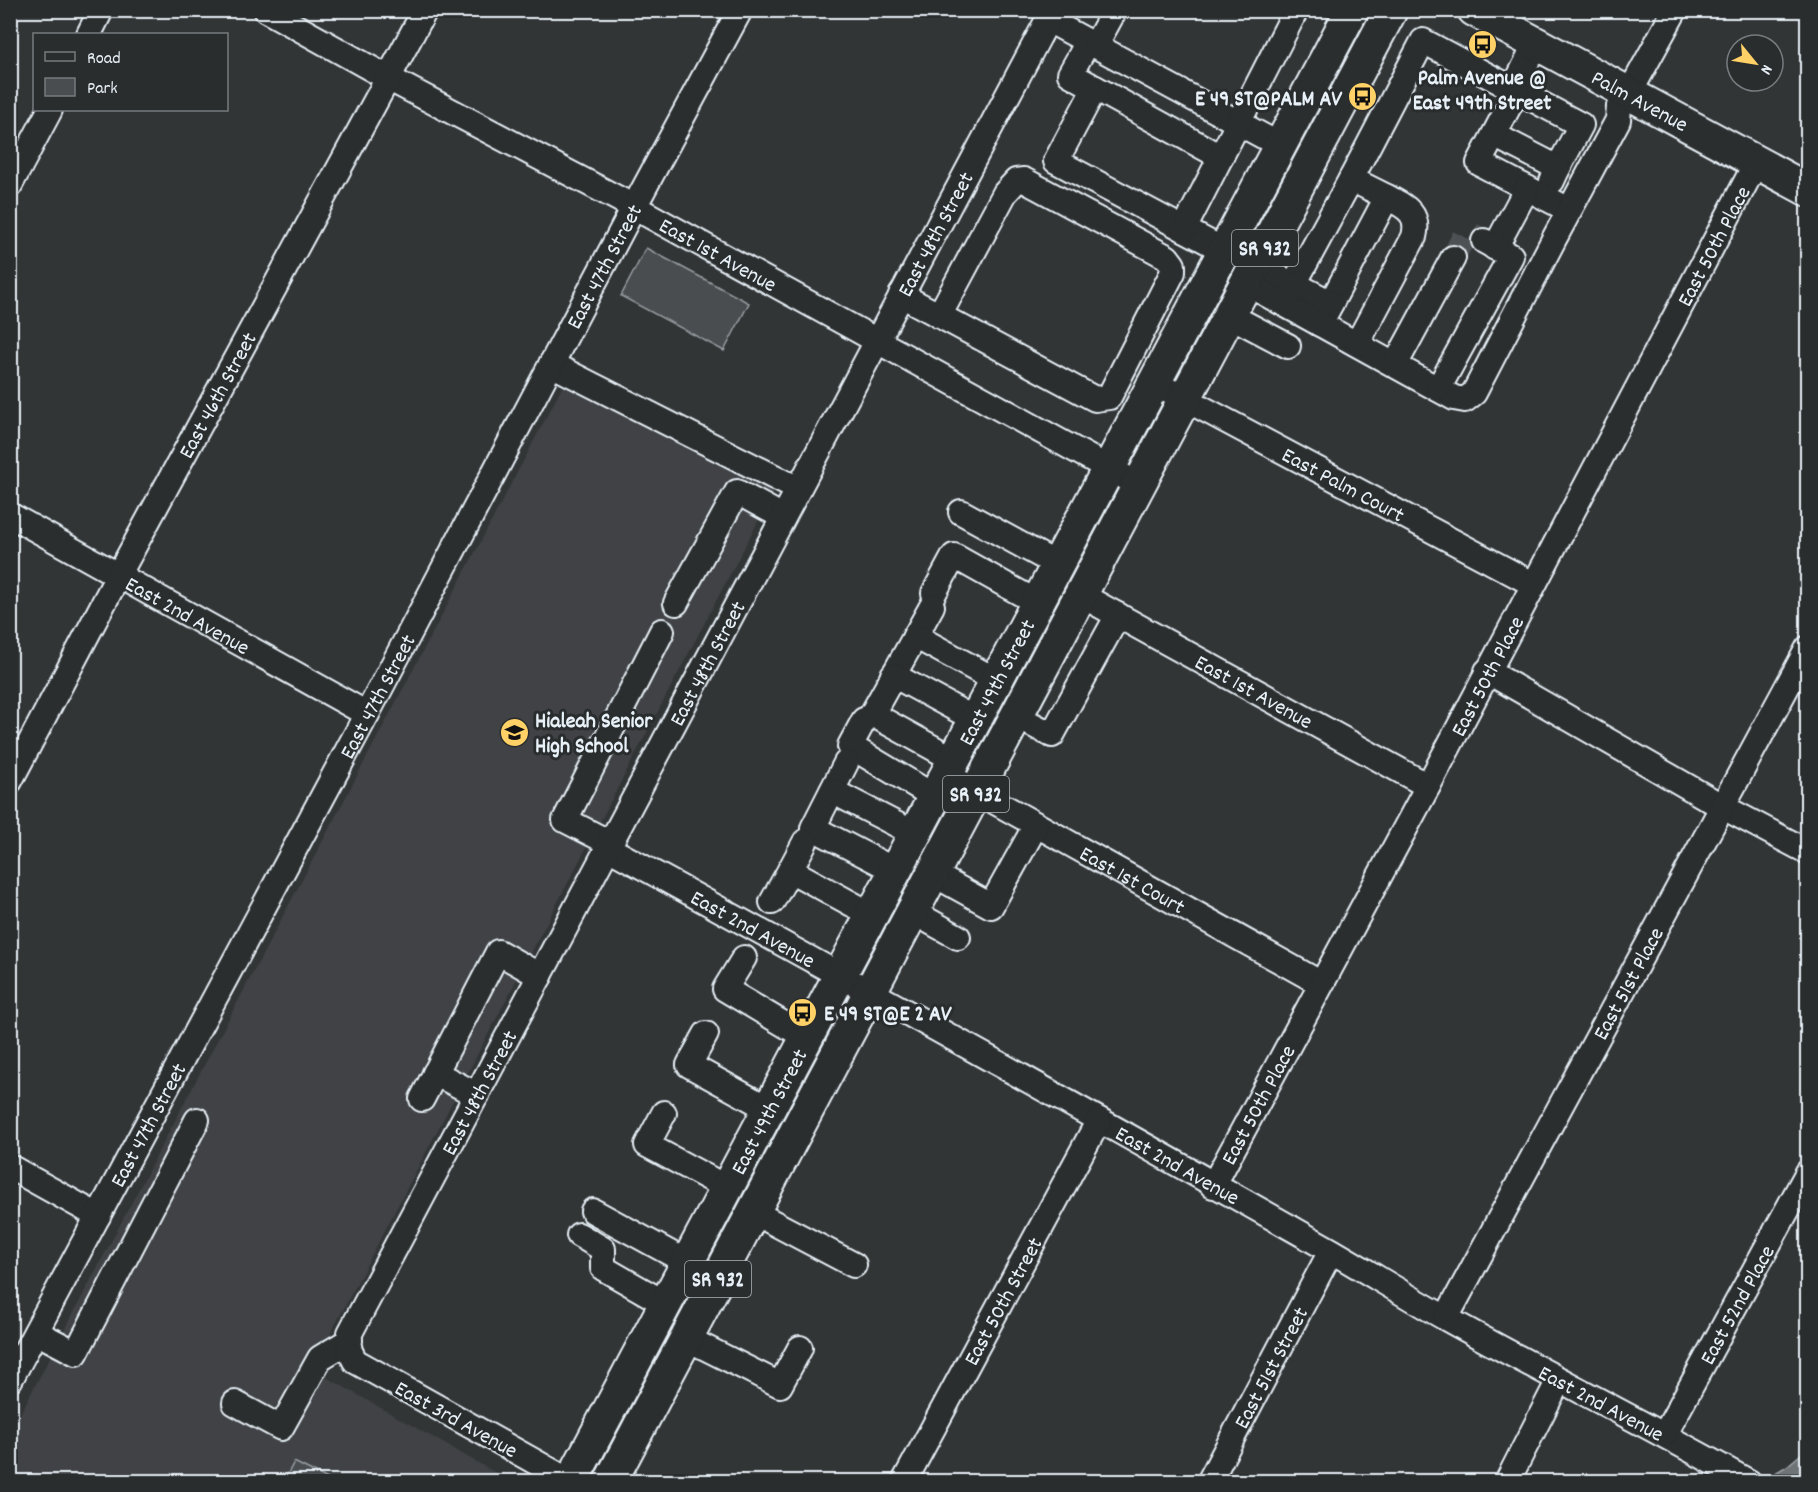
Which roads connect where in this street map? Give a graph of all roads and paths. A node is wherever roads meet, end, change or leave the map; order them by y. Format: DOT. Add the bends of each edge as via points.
graph roads {
  1 [pos="101,10"];
  2 [pos="266,10"];
  3 [pos="425,10"];
  4 [pos="740,10"];
  5 [pos="1296,10"];
  6 [pos="1353,10"];
  7 [pos="1391,10"];
  8 [pos="1675,10"];
  9 [pos="1113,13"];
  10 [pos="1495,15"];
  11 [pos="1047,21"];
  12 [pos="90,33"];
  13 [pos="1091,44"];
  14 [pos="1536,44"];
  15 [pos="388,78"];
  16 [pos="1095,88"];
  17 [pos="1515,90"];
  18 [pos="1624,100"];
  19 [pos="49,111"];
  20 [pos="1238,123"];
  21 [pos="1494,135"];
  22 [pos="1281,146"];
  23 [pos="1221,157"];
  24 [pos="1756,163"];
  25 [pos="1558,168"];
  26 [pos="1351,178"];
  27 [pos="10,185"];
  28 [pos="1808,190"];
  29 [pos="1387,197"];
  30 [pos="1549,200"];
  31 [pos="634,207"];
  32 [pos="1184,229"];
  33 [pos="1554,239"];
  34 [pos="1497,248"];
  35 [pos="1225,251"];
  36 [pos="1453,258"];
  37 [pos="1250,275"];
  38 [pos="1294,284"];
  39 [pos="901,295"];
  40 [pos="1325,314"];
  41 [pos="1228,315"];
  42 [pos="939,316"];
  43 [pos="877,340"];
  44 [pos="1357,344"];
  45 [pos="1288,346"];
  46 [pos="551,364"];
  47 [pos="1395,365"];
  48 [pos="1155,383"];
  49 [pos="1438,388"];
  50 [pos="1184,399"];
  51 [pos="1110,468"];
  52 [pos="1139,485"];
  53 [pos="798,489"];
  54 [pos="961,512"];
  55 [pos="10,515"];
  56 [pos="783,517"];
  57 [pos="1058,565"];
  58 [pos="119,574"];
  59 [pos="1533,584"];
  60 [pos="1081,595"];
  61 [pos="676,603"];
  62 [pos="1038,603"];
  63 [pos="1118,615"];
  64 [pos="663,631"];
  65 [pos="915,636"];
  66 [pos="1808,648"];
  67 [pos="1487,671"];
  68 [pos="893,675"];
  69 [pos="997,681"];
  70 [pos="367,714"];
  71 [pos="1016,716"];
  72 [pos="864,720"];
  73 [pos="976,720"];
  74 [pos="846,763"];
  75 [pos="946,777"];
  76 [pos="10,781"];
  77 [pos="1428,786"];
  78 [pos="832,791"];
  79 [pos="976,792"];
  80 [pos="1723,807"];
  81 [pos="1036,825"];
  82 [pos="915,834"];
  83 [pos="805,842"];
  84 [pos="609,845"];
  85 [pos="1808,852"];
  86 [pos="790,870"];
  87 [pos="896,871"];
  88 [pos="933,874"];
  89 [pos="772,902"];
  90 [pos="913,912"];
  91 [pos="872,915"];
  92 [pos="958,937"];
  93 [pos="744,958"];
  94 [pos="841,975"];
  95 [pos="540,976"];
  96 [pos="1320,983"];
  97 [pos="869,992"];
  98 [pos="706,1034"];
  99 [pos="807,1038"];
  100 [pos="435,1073"];
  101 [pos="477,1095"];
  102 [pos="422,1099"];
  103 [pos="769,1109"];
  104 [pos="664,1113"];
  105 [pos="197,1120"];
  106 [pos="1099,1120"];
  107 [pos="10,1167"];
  108 [pos="1808,1172"];
  109 [pos="1213,1186"];
  110 [pos="727,1188"];
  111 [pos="593,1211"];
  112 [pos="753,1212"];
  113 [pos="98,1216"];
  114 [pos="579,1235"];
  115 [pos="1331,1251"];
  116 [pos="688,1263"];
  117 [pos="854,1265"];
  118 [pos="666,1304"];
  119 [pos="1446,1318"];
  120 [pos="36,1332"];
  121 [pos="686,1338"];
  122 [pos="350,1344"];
  123 [pos="800,1348"];
  124 [pos="10,1380"];
  125 [pos="1559,1380"];
  126 [pos="235,1403"];
  127 [pos="1665,1434"];
  128 [pos="571,1482"];
  129 [pos="610,1482"];
  130 [pos="904,1482"];
  131 [pos="1209,1482"];
  132 [pos="1507,1482"];
  133 [pos="1749,1482"];
  1 -- 12 [label="street"];
  2 -- 15 [label="street, East 1st Avenue"];
  3 -- 15 [label="street, East 46th Street"];
  4 -- 31 [label="street, East 47th Street"];
  5 -- 20 [label="street"];
  6 -- 22 [label="main road, East 49th Street / SR 932"];
  7 -- 37 [label="main road, East 49th Street / SR 932"];
  8 -- 18 [label="street"];
  9 -- 13 [label="street"];
  10 -- 14 [label="main road, Palm Avenue"];
  11 -- 13 [label="street"];
  11 -- 39 [label="street, East 48th Street"];
  13 -- 16 [label="street" via="1070,74"];
  13 -- 20 [label="street"];
  14 -- 17 [label="street"];
  14 -- 18 [label="main road, Palm Avenue"];
  15 -- 31 [label="street, East 1st Avenue"];
  15 -- 58 [label="street, East 46th Street"];
  16 -- 23 [label="street"];
  16 -- 32 [label="street" via="1056,161"];
  17 -- 21 [label="street"];
  17 -- 25 [label="street" via="1581,125"];
  17 -- 26 [label="street" via="1423,41"];
  18 -- 24 [label="main road, Palm Avenue"];
  18 -- 30 [label="street" via="1606,113"];
  19 -- 27 [label="street"];
  20 -- 22 [label="street"];
  20 -- 23 [label="street"];
  21 -- 25 [label="street"];
  21 -- 30 [label="street" via="1479,163"];
  22 -- 35 [label="main road, East 49th Street / SR 932"];
  23 -- 32 [label="street"];
  24 -- 28 [label="main road, Palm Avenue"];
  24 -- 59 [label="street, East 50th Place"];
  25 -- 30 [label="street"];
  26 -- 29 [label="street"];
  26 -- 38 [label="street"];
  29 -- 40 [label="street"];
  29 -- 44 [label="street" via="1407,208 1416,230"];
  30 -- 33 [label="street"];
  30 -- 34 [label="street"];
  31 -- 43 [label="street, East 1st Avenue"];
  31 -- 46 [label="street, East 47th Street"];
  32 -- 35 [label="street"];
  33 -- 34 [label="street"];
  33 -- 49 [label="street" via="1474,393 1465,400"];
  34 -- 49 [label="street"];
  35 -- 48 [label="main road, East 49th Street / SR 932"];
  36 -- 47 [label="street"];
  37 -- 38 [label="street"];
  37 -- 40 [label="street"];
  37 -- 41 [label="main road, East 49th Street / SR 932"];
  38 -- 40 [label="street"];
  39 -- 42 [label="street"];
  39 -- 43 [label="street, East 48th Street"];
  40 -- 44 [label="street"];
  41 -- 45 [label="street"];
  41 -- 50 [label="main road, East 49th Street / SR 932"];
  42 -- 42 [label="street" via="1095,399 1109,397 1173,272 1173,265 1167,257 1024,180 1016,181 1005,193"];
  43 -- 51 [label="street, East 1st Avenue"];
  43 -- 53 [label="street, East 48th Street"];
  44 -- 47 [label="street"];
  46 -- 53 [label="street"];
  46 -- 70 [label="street, East 47th Street"];
  47 -- 49 [label="street"];
  48 -- 50 [label="street, East Palm Court"];
  48 -- 51 [label="main road, East 49th Street / SR 932"];
  50 -- 52 [label="main road, East 49th Street / SR 932"];
  50 -- 59 [label="street, East Palm Court"];
  51 -- 52 [label="street, East 1st Avenue"];
  51 -- 57 [label="main road, East 49th Street / SR 932"];
  52 -- 60 [label="main road, East 49th Street / SR 932"];
  53 -- 56 [label="street, East 48th Street"];
  54 -- 57 [label="street"];
  55 -- 58 [label="street, East 2nd Avenue"];
  56 -- 61 [label="street" via="737,492"];
  56 -- 84 [label="street, East 48th Street"];
  57 -- 62 [label="main road, East 49th Street / SR 932"];
  58 -- 70 [label="street, East 2nd Avenue"];
  58 -- 76 [label="street, East 46th Street"];
  59 -- 67 [label="street, East 50th Place"];
  60 -- 63 [label="street, East 1st Avenue"];
  60 -- 71 [label="main road, East 49th Street / SR 932"];
  62 -- 65 [label="street" via="954,556"];
  62 -- 69 [label="main road, East 49th Street / SR 932"];
  63 -- 71 [label="street" via="1053,735"];
  63 -- 77 [label="street, East 1st Avenue"];
  64 -- 84 [label="street, East 2nd Avenue" via="565,819"];
  65 -- 68 [label="street"];
  65 -- 69 [label="street"];
  66 -- 80 [label="street, East 51st Place"];
  67 -- 77 [label="street, East 50th Place"];
  67 -- 80 [label="street"];
  68 -- 73 [label="street"];
  68 -- 75 [label="street" via="872,714"];
  69 -- 73 [label="main road, East 49th Street / SR 932"];
  70 -- 113 [label="street, East 47th Street"];
  71 -- 79 [label="main road, East 49th Street / SR 932"];
  72 -- 75 [label="street" via="850,746"];
  73 -- 75 [label="main road, East 49th Street / SR 932"];
  74 -- 78 [label="street"];
  75 -- 79 [label="street, East 1st Court"];
  75 -- 82 [label="main road, East 49th Street / SR 932"];
  77 -- 96 [label="street, East 50th Place"];
  78 -- 82 [label="street"];
  78 -- 87 [label="street" via="813,828"];
  79 -- 81 [label="street, East 1st Court"];
  79 -- 88 [label="main road, East 49th Street / SR 932"];
  80 -- 85 [label="street"];
  80 -- 119 [label="street, East 51st Place"];
  81 -- 88 [label="street" via="991,906"];
  81 -- 96 [label="street, East 1st Court"];
  82 -- 87 [label="main road, East 49th Street / SR 932"];
  83 -- 86 [label="street"];
  84 -- 94 [label="street, East 2nd Avenue"];
  84 -- 95 [label="street, East 48th Street"];
  86 -- 89 [label="street"];
  86 -- 91 [label="street"];
  87 -- 91 [label="main road, East 49th Street / SR 932"];
  88 -- 90 [label="main road, East 49th Street / SR 932"];
  90 -- 92 [label="street"];
  90 -- 97 [label="main road, East 49th Street / SR 932"];
  91 -- 94 [label="main road, East 49th Street / SR 932"];
  93 -- 99 [label="street" via="725,989"];
  94 -- 97 [label="street, East 2nd Avenue"];
  94 -- 99 [label="main road, East 49th Street / SR 932"];
  95 -- 100 [label="street" via="498,952"];
  95 -- 101 [label="street, East 48th Street"];
  96 -- 109 [label="street, East 50th Place"];
  97 -- 106 [label="street, East 2nd Avenue"];
  97 -- 112 [label="main road, East 49th Street / SR 932"];
  98 -- 103 [label="street" via="689,1065"];
  99 -- 103 [label="main road, East 49th Street / SR 932"];
  100 -- 101 [label="street"];
  100 -- 102 [label="street"];
  101 -- 122 [label="street, East 48th Street" via="350,1333"];
  103 -- 110 [label="main road, East 49th Street / SR 932"];
  104 -- 110 [label="street" via="647,1145"];
  105 -- 120 [label="street" via="76,1353"];
  106 -- 109 [label="street, East 2nd Avenue"];
  106 -- 130 [label="street, East 50th Street"];
  107 -- 113 [label="street"];
  108 -- 127 [label="street, East 52nd Place"];
  109 -- 115 [label="street, East 2nd Avenue"];
  110 -- 116 [label="main road, East 49th Street / SR 932"];
  111 -- 116 [label="street"];
  112 -- 117 [label="street"];
  112 -- 121 [label="main road, East 49th Street / SR 932"];
  113 -- 120 [label="street, East 47th Street"];
  114 -- 118 [label="street" via="603,1249 603,1268"];
  115 -- 119 [label="street, East 2nd Avenue"];
  115 -- 131 [label="street, East 51st Street"];
  116 -- 118 [label="main road, East 49th Street / SR 932"];
  118 -- 128 [label="main road, East 49th Street / SR 932"];
  119 -- 125 [label="street, East 2nd Avenue"];
  120 -- 124 [label="street, East 47th Street"];
  121 -- 123 [label="street" via="780,1385"];
  121 -- 129 [label="main road, East 49th Street / SR 932"];
  122 -- 126 [label="street" via="320,1358 280,1428"];
  122 -- 128 [label="street, East 3rd Avenue" via="355,1361"];
  125 -- 127 [label="street, East 2nd Avenue"];
  125 -- 132 [label="street"];
  127 -- 133 [label="street, East 2nd Avenue"];
}
